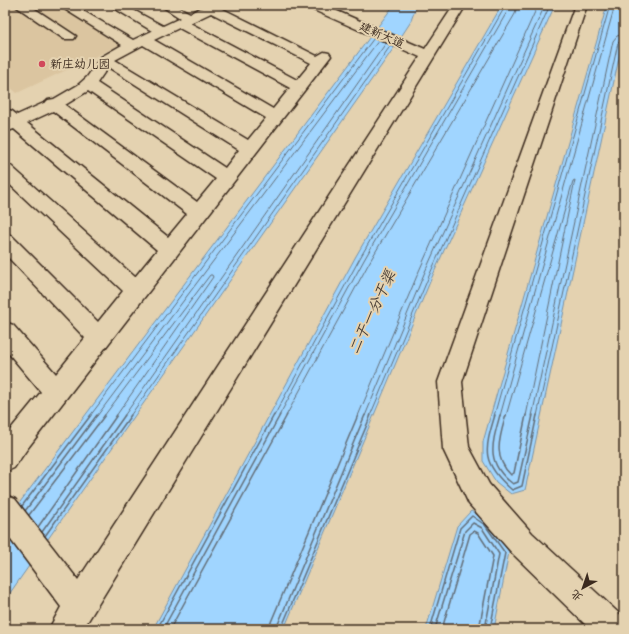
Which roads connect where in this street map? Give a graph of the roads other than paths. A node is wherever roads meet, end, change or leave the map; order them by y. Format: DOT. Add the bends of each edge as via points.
graph roads {
  1 [pos="20,5"];
  2 [pos="64,5"];
  3 [pos="115,5"];
  4 [pos="166,5"];
  5 [pos="313,5"];
  6 [pos="460,5"];
  7 [pos="581,5"];
  8 [pos="214,6"];
  9 [pos="5,11"];
  10 [pos="185,20"];
  11 [pos="162,31"];
  12 [pos="69,36"];
  13 [pos="138,42"];
  14 [pos="429,56"];
  15 [pos="106,60"];
  16 [pos="88,84"];
  17 [pos="300,87"];
  18 [pos="53,104"];
  19 [pos="276,117"];
  20 [pos="9,121"];
  21 [pos="250,149"];
  22 [pos="5,170"];
  23 [pos="226,178"];
  24 [pos="199,213"];
  25 [pos="5,241"];
  26 [pos="170,249"];
  27 [pos="137,291"];
  28 [pos="5,332"];
  29 [pos="99,338"];
  30 [pos="56,392"];
  31 [pos="5,459"];
  32 [pos="5,509"];
  33 [pos="72,618"];
  34 [pos="613,629"];
  1 -- 9 [label="street"];
  1 -- 12 [label="street"];
  2 -- 13 [label="street"];
  3 -- 11 [label="street"];
  4 -- 10 [label="street"];
  5 -- 14 [label="street, 建新大道"];
  6 -- 14 [label="street"];
  7 -- 34 [label="street" via="450,382 456,449 479,494 522,543"];
  8 -- 10 [label="street"];
  8 -- 17 [label="street" via="322,59"];
  10 -- 11 [label="street"];
  10 -- 17 [label="street"];
  11 -- 13 [label="street"];
  13 -- 15 [label="street"];
  13 -- 19 [label="street"];
  14 -- 33 [label="street"];
  15 -- 16 [label="street"];
  15 -- 21 [label="street"];
  16 -- 18 [label="street"];
  16 -- 23 [label="street"];
  17 -- 19 [label="street"];
  18 -- 20 [label="street"];
  18 -- 24 [label="street"];
  19 -- 21 [label="street"];
  20 -- 26 [label="street"];
  21 -- 23 [label="street"];
  22 -- 27 [label="street"];
  23 -- 24 [label="street"];
  24 -- 26 [label="street"];
  25 -- 29 [label="street"];
  26 -- 27 [label="street"];
  27 -- 29 [label="street"];
  28 -- 30 [label="street"];
  29 -- 30 [label="street"];
  30 -- 31 [label="street"];
  32 -- 33 [label="street"];
}
